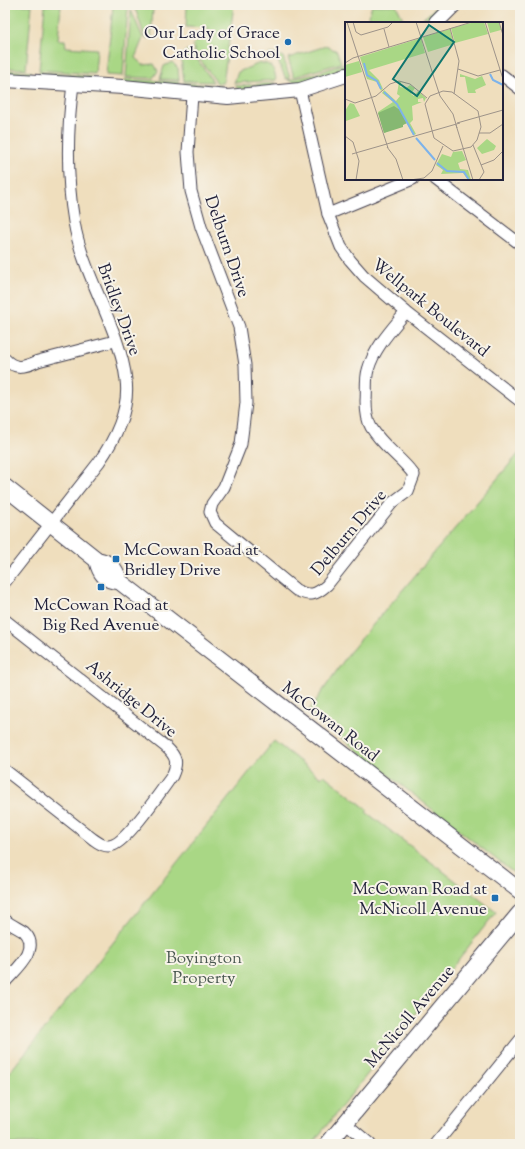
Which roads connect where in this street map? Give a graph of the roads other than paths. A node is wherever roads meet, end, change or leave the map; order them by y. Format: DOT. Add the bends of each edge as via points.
graph roads {
  1 [pos="454,5"];
  2 [pos="437,22"];
  3 [pos="345,75"];
  4 [pos="503,76"];
  5 [pos="5,80"];
  6 [pos="73,84"];
  7 [pos="520,89"];
  8 [pos="300,90"];
  9 [pos="192,94"];
  10 [pos="411,180"];
  11 [pos="436,180"];
  12 [pos="328,214"];
  13 [pos="520,244"];
  14 [pos="406,312"];
  15 [pos="115,341"];
  16 [pos="5,358"];
  17 [pos="520,400"];
  18 [pos="5,487"];
  19 [pos="51,524"];
  20 [pos="5,582"];
  21 [pos="5,620"];
  22 [pos="5,770"];
  23 [pos="520,891"];
  24 [pos="520,912"];
  25 [pos="5,920"];
  26 [pos="5,982"];
  27 [pos="520,1040"];
  28 [pos="345,1123"];
  29 [pos="328,1144"];
  30 [pos="370,1144"];
  31 [pos="436,1144"];
  1 -- 2 [label="street"];
  3 -- 8 [label="street"];
  4 -- 7 [label="street"];
  5 -- 6 [label="street"];
  6 -- 9 [label="street"];
  6 -- 15 [label="street, Bridley Drive" via="67,163 74,223 80,248"];
  8 -- 9 [label="street" via="228,97"];
  8 -- 12 [label="street, Wellpark Boulevard"];
  9 -- 14 [label="street, Delburn Drive" via="188,152 191,191 201,227 239,327 246,365 246,403 241,444 224,487 212,504 210,512 215,523 296,590 306,595 318,594 327,585 392,503 408,491 412,483 414,475 371,427 366,405 368,371 372,359"];
  10 -- 12 [label="street"];
  11 -- 13 [label="street"];
  12 -- 14 [label="street, Wellpark Boulevard" via="341,247 350,260 364,276"];
  14 -- 17 [label="street, Wellpark Boulevard"];
  15 -- 16 [label="street" via="28,366 18,367"];
  15 -- 19 [label="street, Bridley Drive" via="126,381 122,417 113,441 103,457"];
  18 -- 19 [label="main road, McCowan Road"];
  19 -- 20 [label="street, Bridley Drive"];
  19 -- 23 [label="main road, McCowan Road" via="96,560 99,572 110,581 119,581"];
  21 -- 22 [label="street, Ashridge Drive" via="166,747 176,758 177,766 129,831 113,845 107,846 93,839"];
  24 -- 28 [label="main road, McNicoll Avenue"];
  25 -- 26 [label="street" via="22,931 30,941 31,947 27,956"];
  27 -- 31 [label="street"];
  28 -- 29 [label="main road, McNicoll Avenue"];
  28 -- 30 [label="street"];
}
